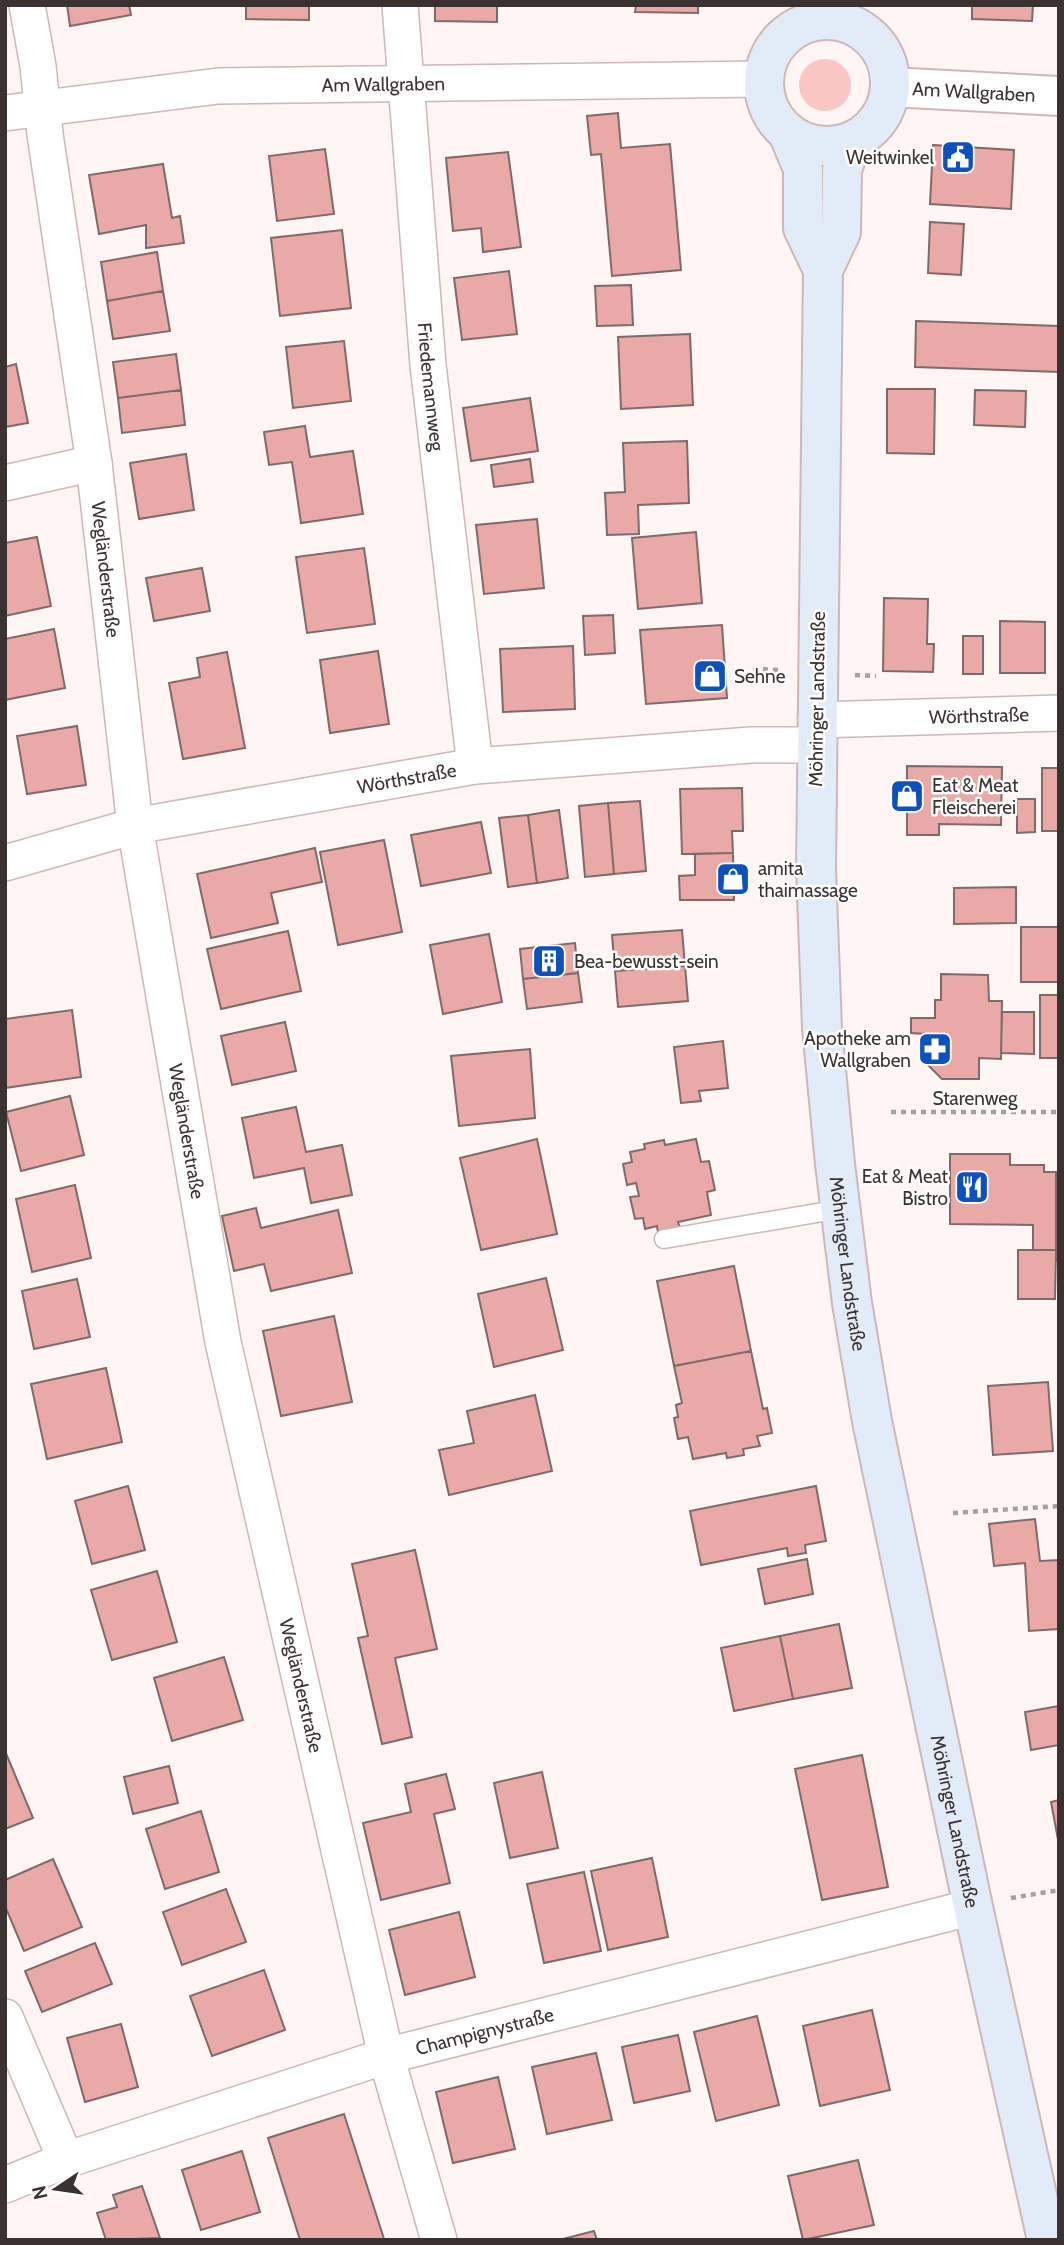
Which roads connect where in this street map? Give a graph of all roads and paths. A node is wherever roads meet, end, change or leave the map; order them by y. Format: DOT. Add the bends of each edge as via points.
graph roads {
  1 [pos="27,5"];
  2 [pos="400,5"];
  3 [pos="853,16"];
  4 [pos="800,17"];
  5 [pos="763,79"];
  6 [pos="405,83"];
  7 [pos="890,87"];
  8 [pos="1059,96"];
  9 [pos="43,107"];
  10 [pos="5,113"];
  11 [pos="788,133"];
  12 [pos="852,141"];
  13 [pos="822,270"];
  14 [pos="94,463"];
  15 [pos="5,483"];
  16 [pos="1059,713"];
  17 [pos="816,732"];
  18 [pos="475,766"];
  19 [pos="135,826"];
  20 [pos="5,863"];
  21 [pos="891,1112"];
  22 [pos="1059,1112"];
  23 [pos="840,1209"];
  24 [pos="664,1239"];
  25 [pos="1059,1506"];
  26 [pos="953,1513"];
  27 [pos="1059,1890"];
  28 [pos="973,1907"];
  29 [pos="5,2017"];
  30 [pos="386,2056"];
  31 [pos="66,2160"];
  32 [pos="5,2185"];
  33 [pos="439,2240"];
  34 [pos="1047,2240"];
  1 -- 9 [label="street, Wegländerstraße"];
  2 -- 6 [label="street, Friedemannweg"];
  3 -- 4 [label="main road" via="808,22"];
  3 -- 7 [label="main road" via="883,52"];
  4 -- 5 [label="main road" via="768,59"];
  5 -- 6 [label="street, Am Wallgraben"];
  5 -- 11 [label="main road, Möhringer Landstraße" via="769,108"];
  6 -- 9 [label="street, Am Wallgraben" via="218,86"];
  6 -- 18 [label="street, Friedemannweg" via="428,365"];
  7 -- 8 [label="street, Am Wallgraben"];
  7 -- 12 [label="main road" via="883,114"];
  9 -- 10 [label="street, Am Wallgraben"];
  9 -- 14 [label="street, Wegländerstraße"];
  11 -- 12 [label="main road" via="805,143 825,146"];
  11 -- 13 [label="main road, Möhringer Landstraße" via="803,169 803,228"];
  12 -- 13 [label="main road, Möhringer Landstraße" via="842,170 841,232"];
  13 -- 17 [label="main road, Möhringer Landstraße"];
  14 -- 15 [label="street"];
  14 -- 19 [label="street, Wegländerstraße"];
  16 -- 17 [label="street, Wörthstraße"];
  17 -- 18 [label="street, Wörthstraße" via="751,745"];
  17 -- 23 [label="main road, Möhringer Landstraße" via="822,1028"];
  18 -- 19 [label="street, Wörthstraße"];
  19 -- 20 [label="street, Wörthstraße"];
  19 -- 30 [label="street, Wegländerstraße" via="223,1342"];
  21 -- 22 [label="path, Starenweg"];
  23 -- 24 [label="lane"];
  23 -- 28 [label="main road, Möhringer Landstraße" via="872,1421"];
  25 -- 26 [label="path"];
  27 -- 28 [label="path"];
  28 -- 30 [label="street, Champignystraße"];
  28 -- 34 [label="main road, Möhringer Landstraße"];
  29 -- 31 [label="street"];
  30 -- 31 [label="street, Champignystraße"];
  30 -- 33 [label="street, Wegländerstraße"];
  31 -- 32 [label="street, Champignystraße"];
}
